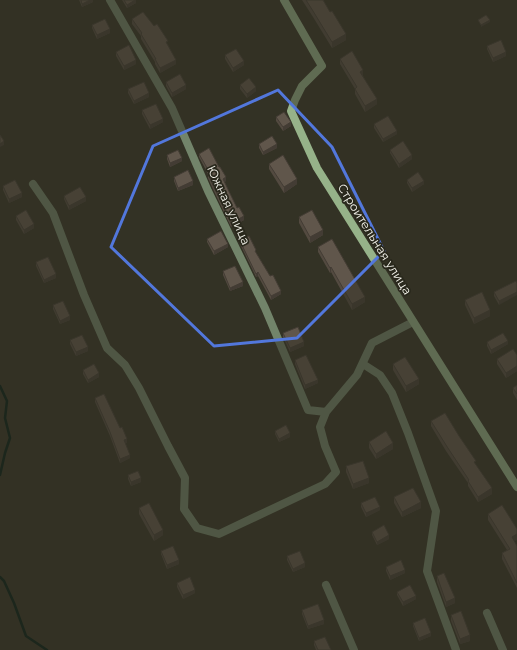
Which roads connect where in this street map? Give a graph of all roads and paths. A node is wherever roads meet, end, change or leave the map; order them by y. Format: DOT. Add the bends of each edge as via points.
graph roads {
  1 [pos="110,0"];
  2 [pos="284,0"];
  3 [pos="33,184"];
  4 [pos="413,322"];
  5 [pos="363,364"];
  6 [pos="326,412"];
  7 [pos="517,487"];
  8 [pos="326,585"];
  9 [pos="487,614"];
  10 [pos="354,650"];
  11 [pos="456,650"];
  12 [pos="503,650"];
  1 -- 6 [label="street, Южная улица" via="172,108 208,191 265,308 308,410"];
  2 -- 4 [label="street, Строительная улица" via="322,66 302,86 291,111 317,168"];
  3 -- 6 [label="street" via="53,213 107,348 125,365 139,388 185,478 184,509 197,528 219,534 324,484 336,472 320,427"];
  4 -- 5 [label="street" via="372,343"];
  4 -- 7 [label="street, Строительная улица"];
  5 -- 6 [label="street"];
  5 -- 11 [label="street" via="380,375 392,393 436,511 427,571"];
  8 -- 10 [label="street"];
  9 -- 12 [label="street"];
}
